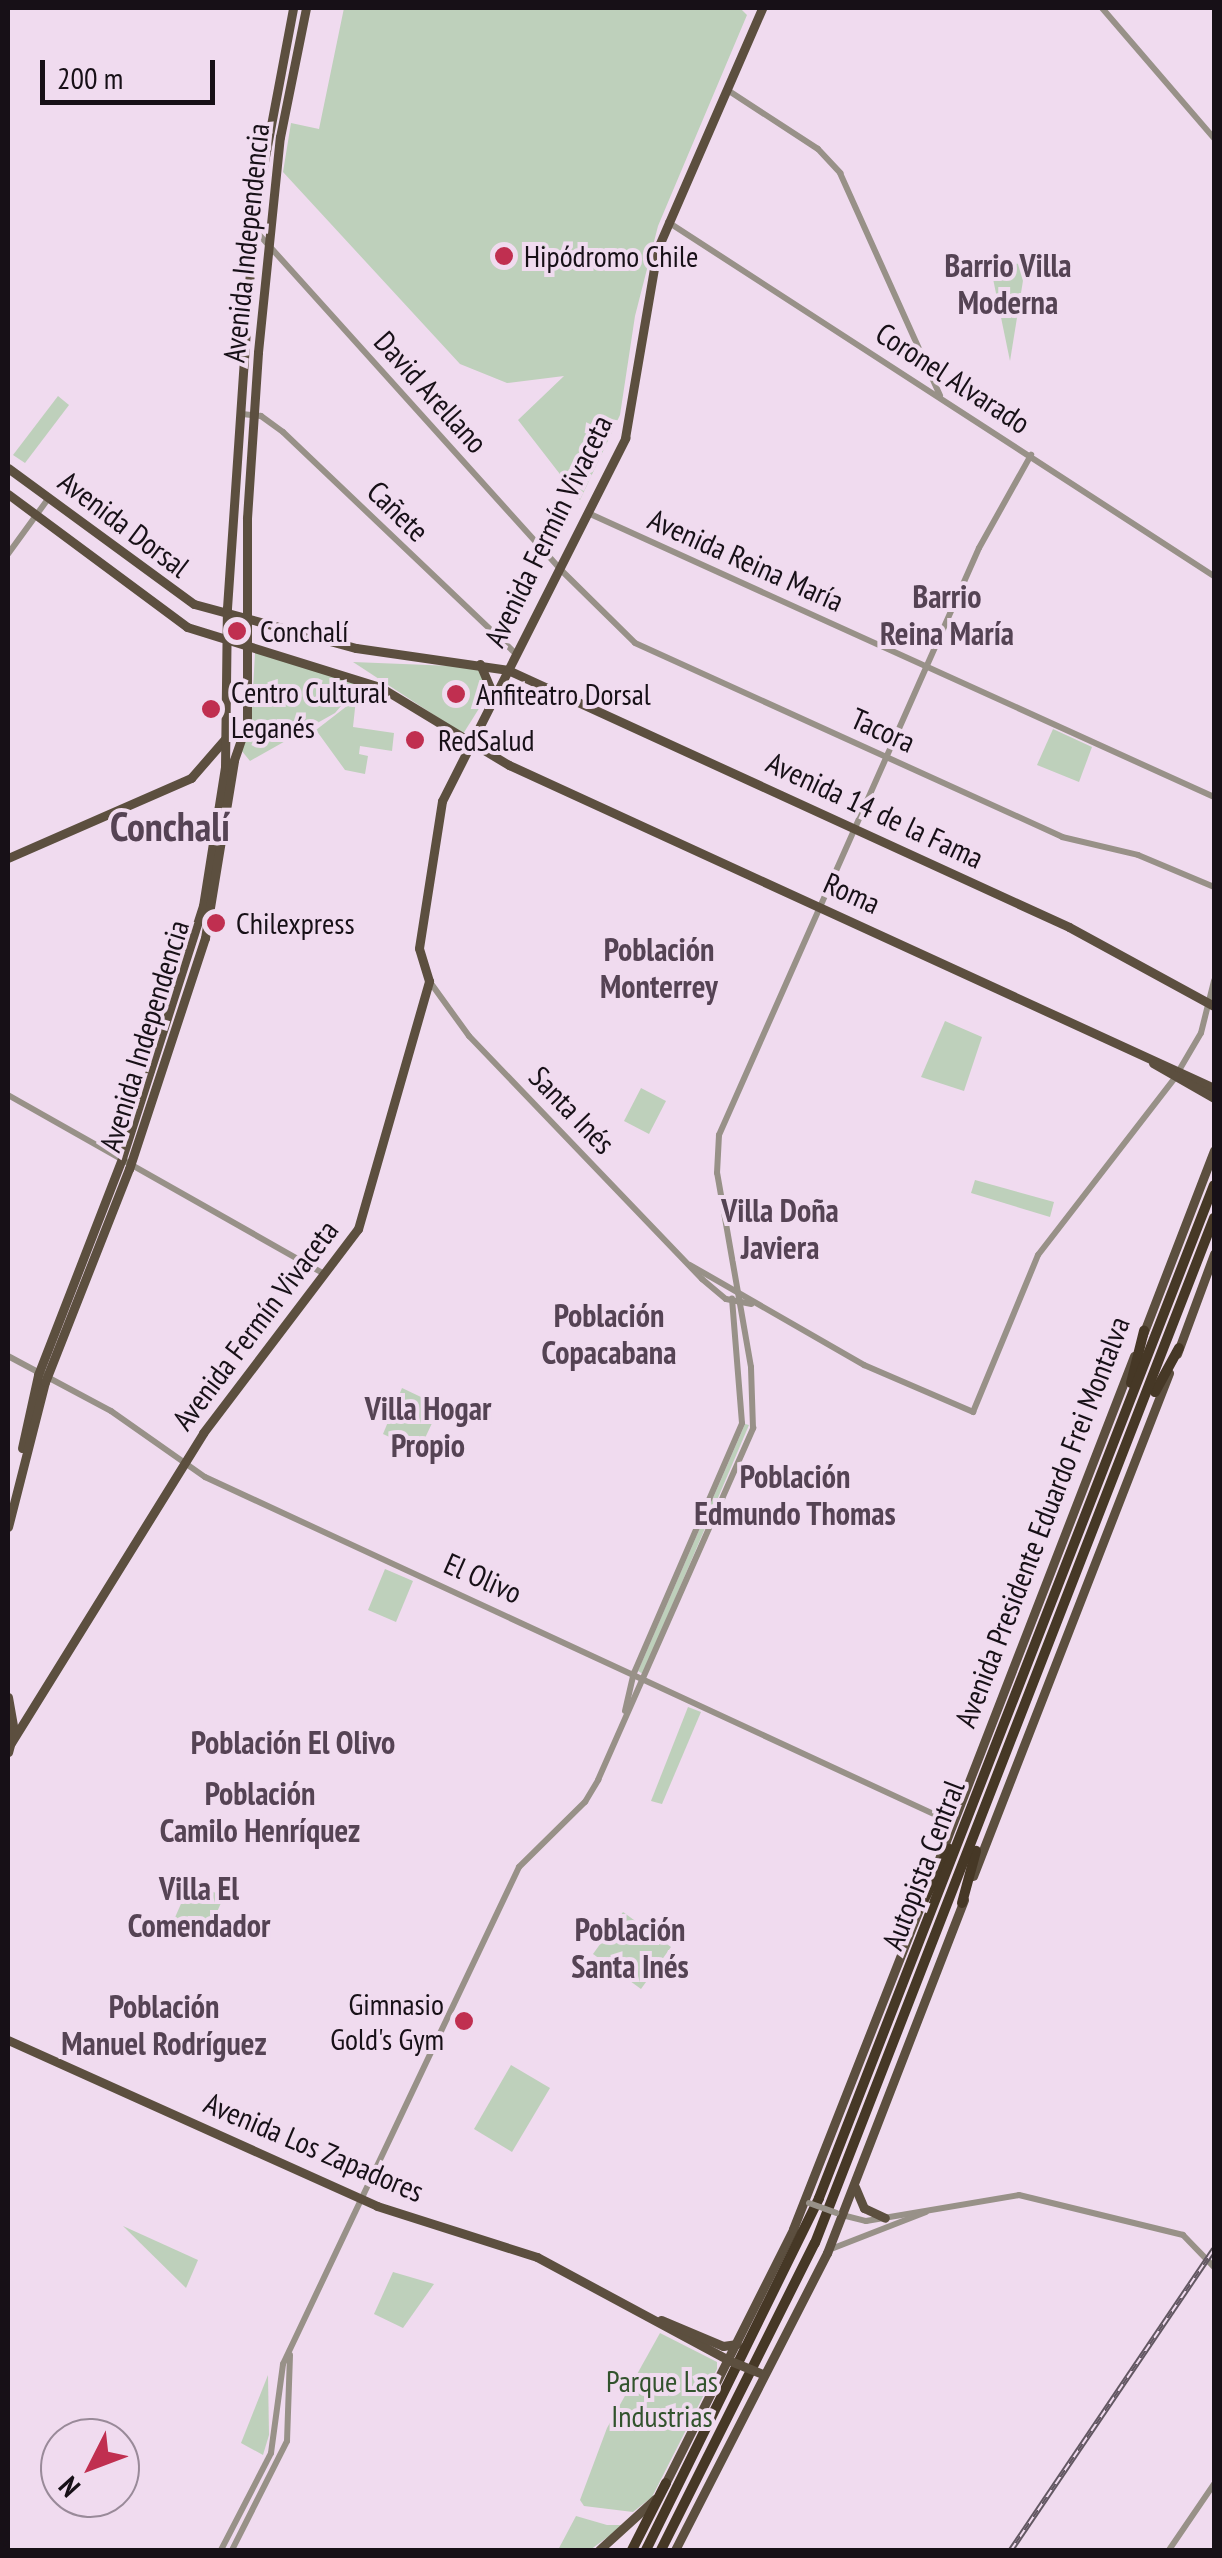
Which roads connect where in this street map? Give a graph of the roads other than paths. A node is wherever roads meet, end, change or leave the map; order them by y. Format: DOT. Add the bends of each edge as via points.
graph roads {
  1 [pos="293,8"];
  2 [pos="306,8"];
  3 [pos="762,8"];
  4 [pos="1102,8"];
  5 [pos="729,91"];
  6 [pos="1214,138"];
  7 [pos="667,221"];
  8 [pos="254,228"];
  9 [pos="268,246"];
  10 [pos="930,375"];
  11 [pos="921,385"];
  12 [pos="940,397"];
  13 [pos="242,414"];
  14 [pos="254,414"];
  15 [pos="1031,455"];
  16 [pos="8,468"];
  17 [pos="8,494"];
  18 [pos="48,499"];
  19 [pos="588,513"];
  20 [pos="36,516"];
  21 [pos="8,554"];
  22 [pos="560,569"];
  23 [pos="1214,576"];
  24 [pos="227,616"];
  25 [pos="248,621"];
  26 [pos="226,642"];
  27 [pos="248,647"];
  28 [pos="516,654"];
  29 [pos="478,663"];
  30 [pos="928,667"];
  31 [pos="508,670"];
  32 [pos="493,698"];
  33 [pos="226,737"];
  34 [pos="469,744"];
  35 [pos="888,757"];
  36 [pos="1214,796"];
  37 [pos="856,829"];
  38 [pos="8,858"];
  39 [pos="1214,887"];
  40 [pos="822,906"];
  41 [pos="429,981"];
  42 [pos="1214,981"];
  43 [pos="1212,1004"];
  44 [pos="1177,1076"];
  45 [pos="1214,1088"];
  46 [pos="8,1095"];
  47 [pos="1214,1098"];
  48 [pos="1214,1150"];
  49 [pos="126,1160"];
  50 [pos="1214,1185"];
  51 [pos="1214,1218"];
  52 [pos="1214,1254"];
  53 [pos="690,1265"];
  54 [pos="328,1276"];
  55 [pos="734,1292"];
  56 [pos="735,1302"];
  57 [pos="754,1304"];
  58 [pos="1144,1331"];
  59 [pos="1179,1348"];
  60 [pos="8,1356"];
  61 [pos="44,1372"];
  62 [pos="755,1422"];
  63 [pos="742,1423"];
  64 [pos="1120,1427"];
  65 [pos="1133,1433"];
  66 [pos="185,1462"];
  67 [pos="8,1505"];
  68 [pos="8,1527"];
  69 [pos="634,1672"];
  70 [pos="643,1678"];
  71 [pos="8,1697"];
  72 [pos="624,1712"];
  73 [pos="9,1748"];
  74 [pos="975,1799"];
  75 [pos="988,1807"];
  76 [pos="952,1822"];
  77 [pos="962,1903"];
  78 [pos="920,1908"];
  79 [pos="8,2040"];
  80 [pos="854,2182"];
  81 [pos="363,2200"];
  82 [pos="807,2202"];
  83 [pos="930,2209"];
  84 [pos="839,2214"];
  85 [pos="885,2218"];
  86 [pos="826,2253"];
  87 [pos="1214,2267"];
  88 [pos="658,2320"];
  89 [pos="737,2344"];
  90 [pos="290,2355"];
  91 [pos="731,2361"];
  92 [pos="766,2372"];
  93 [pos="666,2483"];
  94 [pos="1214,2484"];
  95 [pos="221,2550"];
  96 [pos="232,2550"];
  97 [pos="598,2550"];
  98 [pos="632,2550"];
  99 [pos="646,2550"];
  100 [pos="661,2550"];
  101 [pos="675,2550"];
  102 [pos="1169,2550"];
  1 -- 8 [label="main road, Avenida Independencia"];
  2 -- 9 [label="main road, Avenida Independencia"];
  3 -- 5 [label="main road, Avenida Fermín Vivaceta"];
  4 -- 6 [label="street"];
  5 -- 7 [label="main road, Avenida Fermín Vivaceta"];
  5 -- 10 [label="street" via="818,149 840,173"];
  7 -- 11 [label="street, Coronel Alvarado"];
  7 -- 19 [label="main road, Avenida Fermín Vivaceta" via="647,293 631,419"];
  8 -- 9 [label="street, David Arellano"];
  8 -- 13 [label="main road, Avenida Independencia"];
  9 -- 14 [label="main road, Avenida Independencia"];
  9 -- 22 [label="street, David Arellano"];
  10 -- 11 [label="street"];
  10 -- 12 [label="street"];
  11 -- 12 [label="street, Coronel Alvarado"];
  12 -- 15 [label="street, Coronel Alvarado"];
  13 -- 14 [label="street"];
  13 -- 24 [label="main road, Avenida Independencia"];
  14 -- 25 [label="main road, Avenida Independencia"];
  14 -- 28 [label="street, Cañete" via="282,432"];
  15 -- 23 [label="street, Coronel Alvarado"];
  15 -- 30 [label="street" via="1006,491"];
  16 -- 18 [label="main road, Avenida Dorsal"];
  17 -- 20 [label="main road, Avenida Dorsal"];
  18 -- 20 [label="street"];
  18 -- 24 [label="main road, Avenida Dorsal" via="156,582"];
  19 -- 22 [label="main road, Avenida Fermín Vivaceta"];
  19 -- 30 [label="street, Avenida Reina María"];
  20 -- 21 [label="street"];
  20 -- 26 [label="main road, Avenida Dorsal" via="158,610"];
  22 -- 28 [label="main road, Avenida Fermín Vivaceta"];
  22 -- 35 [label="street, Tacora" via="640,646"];
  24 -- 25 [label="main road, Avenida Dorsal"];
  24 -- 26 [label="main road, Avenida Independencia"];
  25 -- 27 [label="main road, Avenida Independencia"];
  25 -- 29 [label="main road, Avenida Dorsal" via="391,655"];
  26 -- 27 [label="main road, Avenida Dorsal"];
  26 -- 33 [label="main road, Avenida Independencia"];
  27 -- 34 [label="main road, Avenida Dorsal" via="380,687"];
  27 -- 49 [label="main road, Avenida Independencia" via="246,723 205,938"];
  28 -- 31 [label="main road, Avenida Fermín Vivaceta"];
  29 -- 31 [label="main road, Avenida Dorsal"];
  29 -- 32 [label="main road" via="492,679"];
  30 -- 35 [label="street"];
  30 -- 36 [label="street, Avenida Reina María"];
  31 -- 32 [label="main road, Avenida Fermín Vivaceta"];
  31 -- 37 [label="main road, Avenida 14 de la Fama"];
  32 -- 34 [label="main road, Avenida Fermín Vivaceta"];
  33 -- 38 [label="main road" via="191,778"];
  33 -- 49 [label="main road, Avenida Independencia" via="196,936"];
  34 -- 40 [label="main road, Roma"];
  34 -- 41 [label="main road, Avenida Fermín Vivaceta" via="437,823 419,954"];
  35 -- 37 [label="street"];
  35 -- 39 [label="street, Tacora" via="1062,837 1138,854"];
  37 -- 40 [label="street"];
  37 -- 43 [label="main road, Avenida 14 de la Fama" via="1069,926"];
  40 -- 44 [label="main road, Roma"];
  40 -- 55 [label="street" via="718,1142"];
  41 -- 53 [label="street, Santa Inés" via="469,1036"];
  41 -- 54 [label="main road, Avenida Fermín Vivaceta" via="361,1222"];
  42 -- 43 [label="street"];
  43 -- 44 [label="street"];
  44 -- 45 [label="main road, Roma"];
  44 -- 47 [label="main road"];
  44 -- 57 [label="street, Santa Inés" via="1038,1256 974,1412 864,1365"];
  46 -- 49 [label="street"];
  48 -- 58 [label="main road, Avenida Presidente Eduardo Frei Montalva"];
  49 -- 54 [label="street"];
  49 -- 61 [label="main road, Avenida Independencia"];
  50 -- 64 [label="highway, Autopista Central"];
  51 -- 65 [label="highway, Autopista Central"];
  52 -- 59 [label="main road"];
  53 -- 55 [label="street, Santa Inés"];
  53 -- 56 [label="street, Santa Inés"];
  54 -- 66 [label="main road, Avenida Fermín Vivaceta"];
  55 -- 56 [label="street"];
  55 -- 57 [label="street, Santa Inés"];
  56 -- 57 [label="street, Santa Inés"];
  56 -- 62 [label="street"];
  56 -- 63 [label="street"];
  58 -- 64 [label="highway"];
  58 -- 76 [label="main road, Avenida Presidente Eduardo Frei Montalva"];
  59 -- 65 [label="highway"];
  59 -- 77 [label="main road"];
  60 -- 61 [label="street, El Olivo"];
  61 -- 66 [label="street, El Olivo"];
  61 -- 67 [label="main road, Avenida Independencia"];
  61 -- 68 [label="main road, Avenida Independencia"];
  62 -- 63 [label="street"];
  62 -- 70 [label="street"];
  63 -- 69 [label="street"];
  64 -- 74 [label="highway, Autopista Central"];
  65 -- 75 [label="highway, Autopista Central"];
  66 -- 69 [label="street, El Olivo"];
  66 -- 73 [label="main road, Avenida Fermín Vivaceta"];
  69 -- 70 [label="street, El Olivo"];
  69 -- 72 [label="street"];
  70 -- 72 [label="street"];
  70 -- 76 [label="street, El Olivo"];
  71 -- 73 [label="main road"];
  72 -- 81 [label="street" via="588,1798 519,1867"];
  74 -- 78 [label="highway"];
  74 -- 99 [label="highway, Autopista Central" via="798,2247"];
  75 -- 77 [label="highway"];
  75 -- 100 [label="highway, Autopista Central" via="809,2256"];
  76 -- 78 [label="main road, Avenida Presidente Eduardo Frei Montalva"];
  77 -- 80 [label="main road"];
  78 -- 82 [label="main road, Avenida Presidente Eduardo Frei Montalva"];
  79 -- 81 [label="main road, Avenida Los Zapadores"];
  80 -- 84 [label="main road"];
  80 -- 85 [label="main road" via="861,2205"];
  81 -- 88 [label="main road, Avenida Los Zapadores" via="537,2257"];
  81 -- 90 [label="street"];
  82 -- 84 [label="street, bridge"];
  82 -- 89 [label="main road, Avenida Presidente Eduardo Frei Montalva"];
  83 -- 85 [label="street"];
  83 -- 86 [label="street" via="850,2236"];
  83 -- 87 [label="street" via="988,2195 1032,2197 1183,2236"];
  84 -- 85 [label="street"];
  84 -- 86 [label="main road"];
  86 -- 92 [label="main road"];
  88 -- 89 [label="main road, Avenida Los Zapadores" via="722,2346"];
  88 -- 91 [label="main road, Avenida Los Zapadores"];
  89 -- 91 [label="main road, Avenida Presidente Eduardo Frei Montalva"];
  90 -- 95 [label="street" via="278,2380 271,2453"];
  90 -- 96 [label="street" via="287,2440"];
  91 -- 92 [label="main road, Avenida Los Zapadores, bridge"];
  91 -- 93 [label="main road, Avenida Presidente Eduardo Frei Montalva"];
  92 -- 101 [label="main road"];
  93 -- 97 [label="main road, Avenida Presidente Eduardo Frei Montalva" via="640,2517"];
  93 -- 98 [label="highway"];
  94 -- 102 [label="street"];
}
